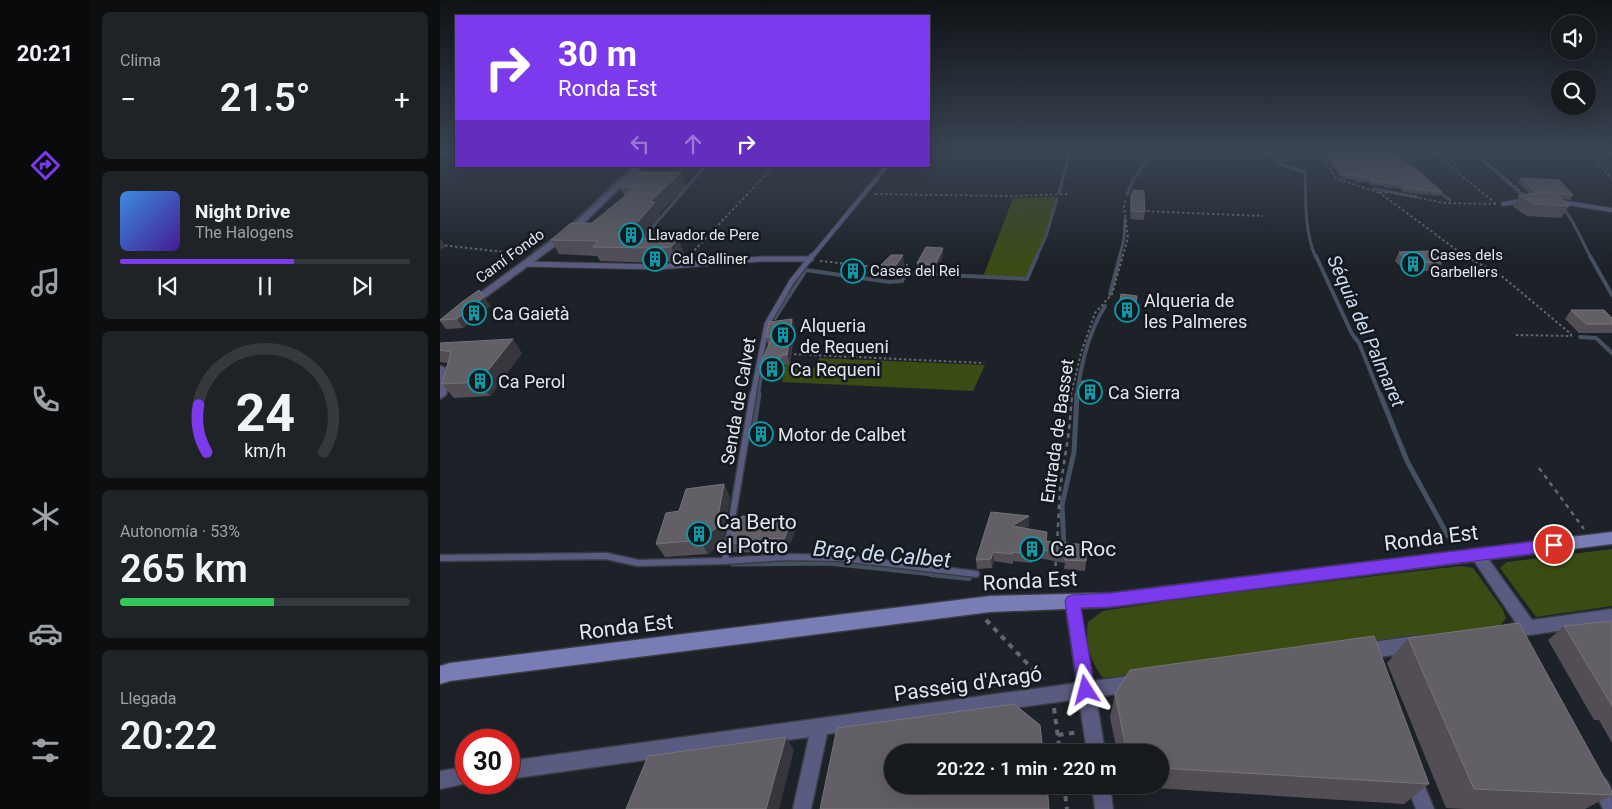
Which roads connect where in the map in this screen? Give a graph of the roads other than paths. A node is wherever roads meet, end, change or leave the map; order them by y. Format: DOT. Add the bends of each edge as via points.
graph roads {
  1 [pos="615,189"];
  2 [pos="870,189"];
  3 [pos="1530,200"];
  4 [pos="1550,201"];
  5 [pos="1503,204"];
  6 [pos="1612,210"];
  7 [pos="811,259"];
  8 [pos="525,264"];
  9 [pos="463,309"];
  10 [pos="440,369"];
  11 [pos="440,395"];
  12 [pos="1612,538"];
  13 [pos="1477,554"];
  14 [pos="440,558"];
  15 [pos="725,561"];
  16 [pos="976,574"];
  17 [pos="1072,601"];
  18 [pos="1607,617"];
  19 [pos="1521,629"];
  20 [pos="1612,631"];
  21 [pos="1494,633"];
  22 [pos="1436,641"];
  23 [pos="1523,647"];
  24 [pos="1367,651"];
  25 [pos="1348,653"];
  26 [pos="1374,669"];
  27 [pos="443,672"];
  28 [pos="1154,680"];
  29 [pos="1086,690"];
  30 [pos="820,727"];
  31 [pos="1095,744"];
  32 [pos="1408,762"];
  33 [pos="520,769"];
  34 [pos="1593,772"];
  35 [pos="455,778"];
  36 [pos="440,780"];
  37 [pos="1102,794"];
  38 [pos="1612,806"];
  39 [pos="802,809"];
  40 [pos="1104,809"];
  41 [pos="1425,809"];
  1 -- 8 [label="street, Camí Fondo" via="574,228"];
  2 -- 7 [label="lane, Senda de Calvet"];
  3 -- 5 [label="lane"];
  4 -- 6 [label="lane"];
  7 -- 8 [label="lane" via="751,258 679,266"];
  7 -- 15 [label="lane, Senda de Calvet" via="792,281 767,324"];
  8 -- 9 [label="street, Camí Fondo"];
  10 -- 11 [label="street" via="445,379"];
  12 -- 13 [label="main road, Ronda Est"];
  13 -- 17 [label="main road, Ronda Est" via="1111,600"];
  13 -- 19 [label="street"];
  14 -- 15 [label="lane" via="553,555 606,556 638,563"];
  15 -- 16 [label="lane" via="842,558"];
  17 -- 27 [label="main road, Ronda Est" via="990,604"];
  17 -- 29 [label="street"];
  18 -- 19 [label="street"];
  18 -- 20 [label="street"];
  19 -- 21 [label="street"];
  19 -- 23 [label="street"];
  22 -- 24 [label="street"];
  24 -- 25 [label="street"];
  24 -- 26 [label="street"];
  28 -- 29 [label="street, Passeig d'Aragó"];
  29 -- 30 [label="street, Passeig d'Aragó"];
  29 -- 31 [label="street"];
  30 -- 33 [label="street, Passeig d'Aragó" via="647,759"];
  30 -- 39 [label="street"];
  32 -- 41 [label="street"];
  34 -- 38 [label="street"];
  35 -- 36 [label="street"];
  37 -- 40 [label="street"];
}
